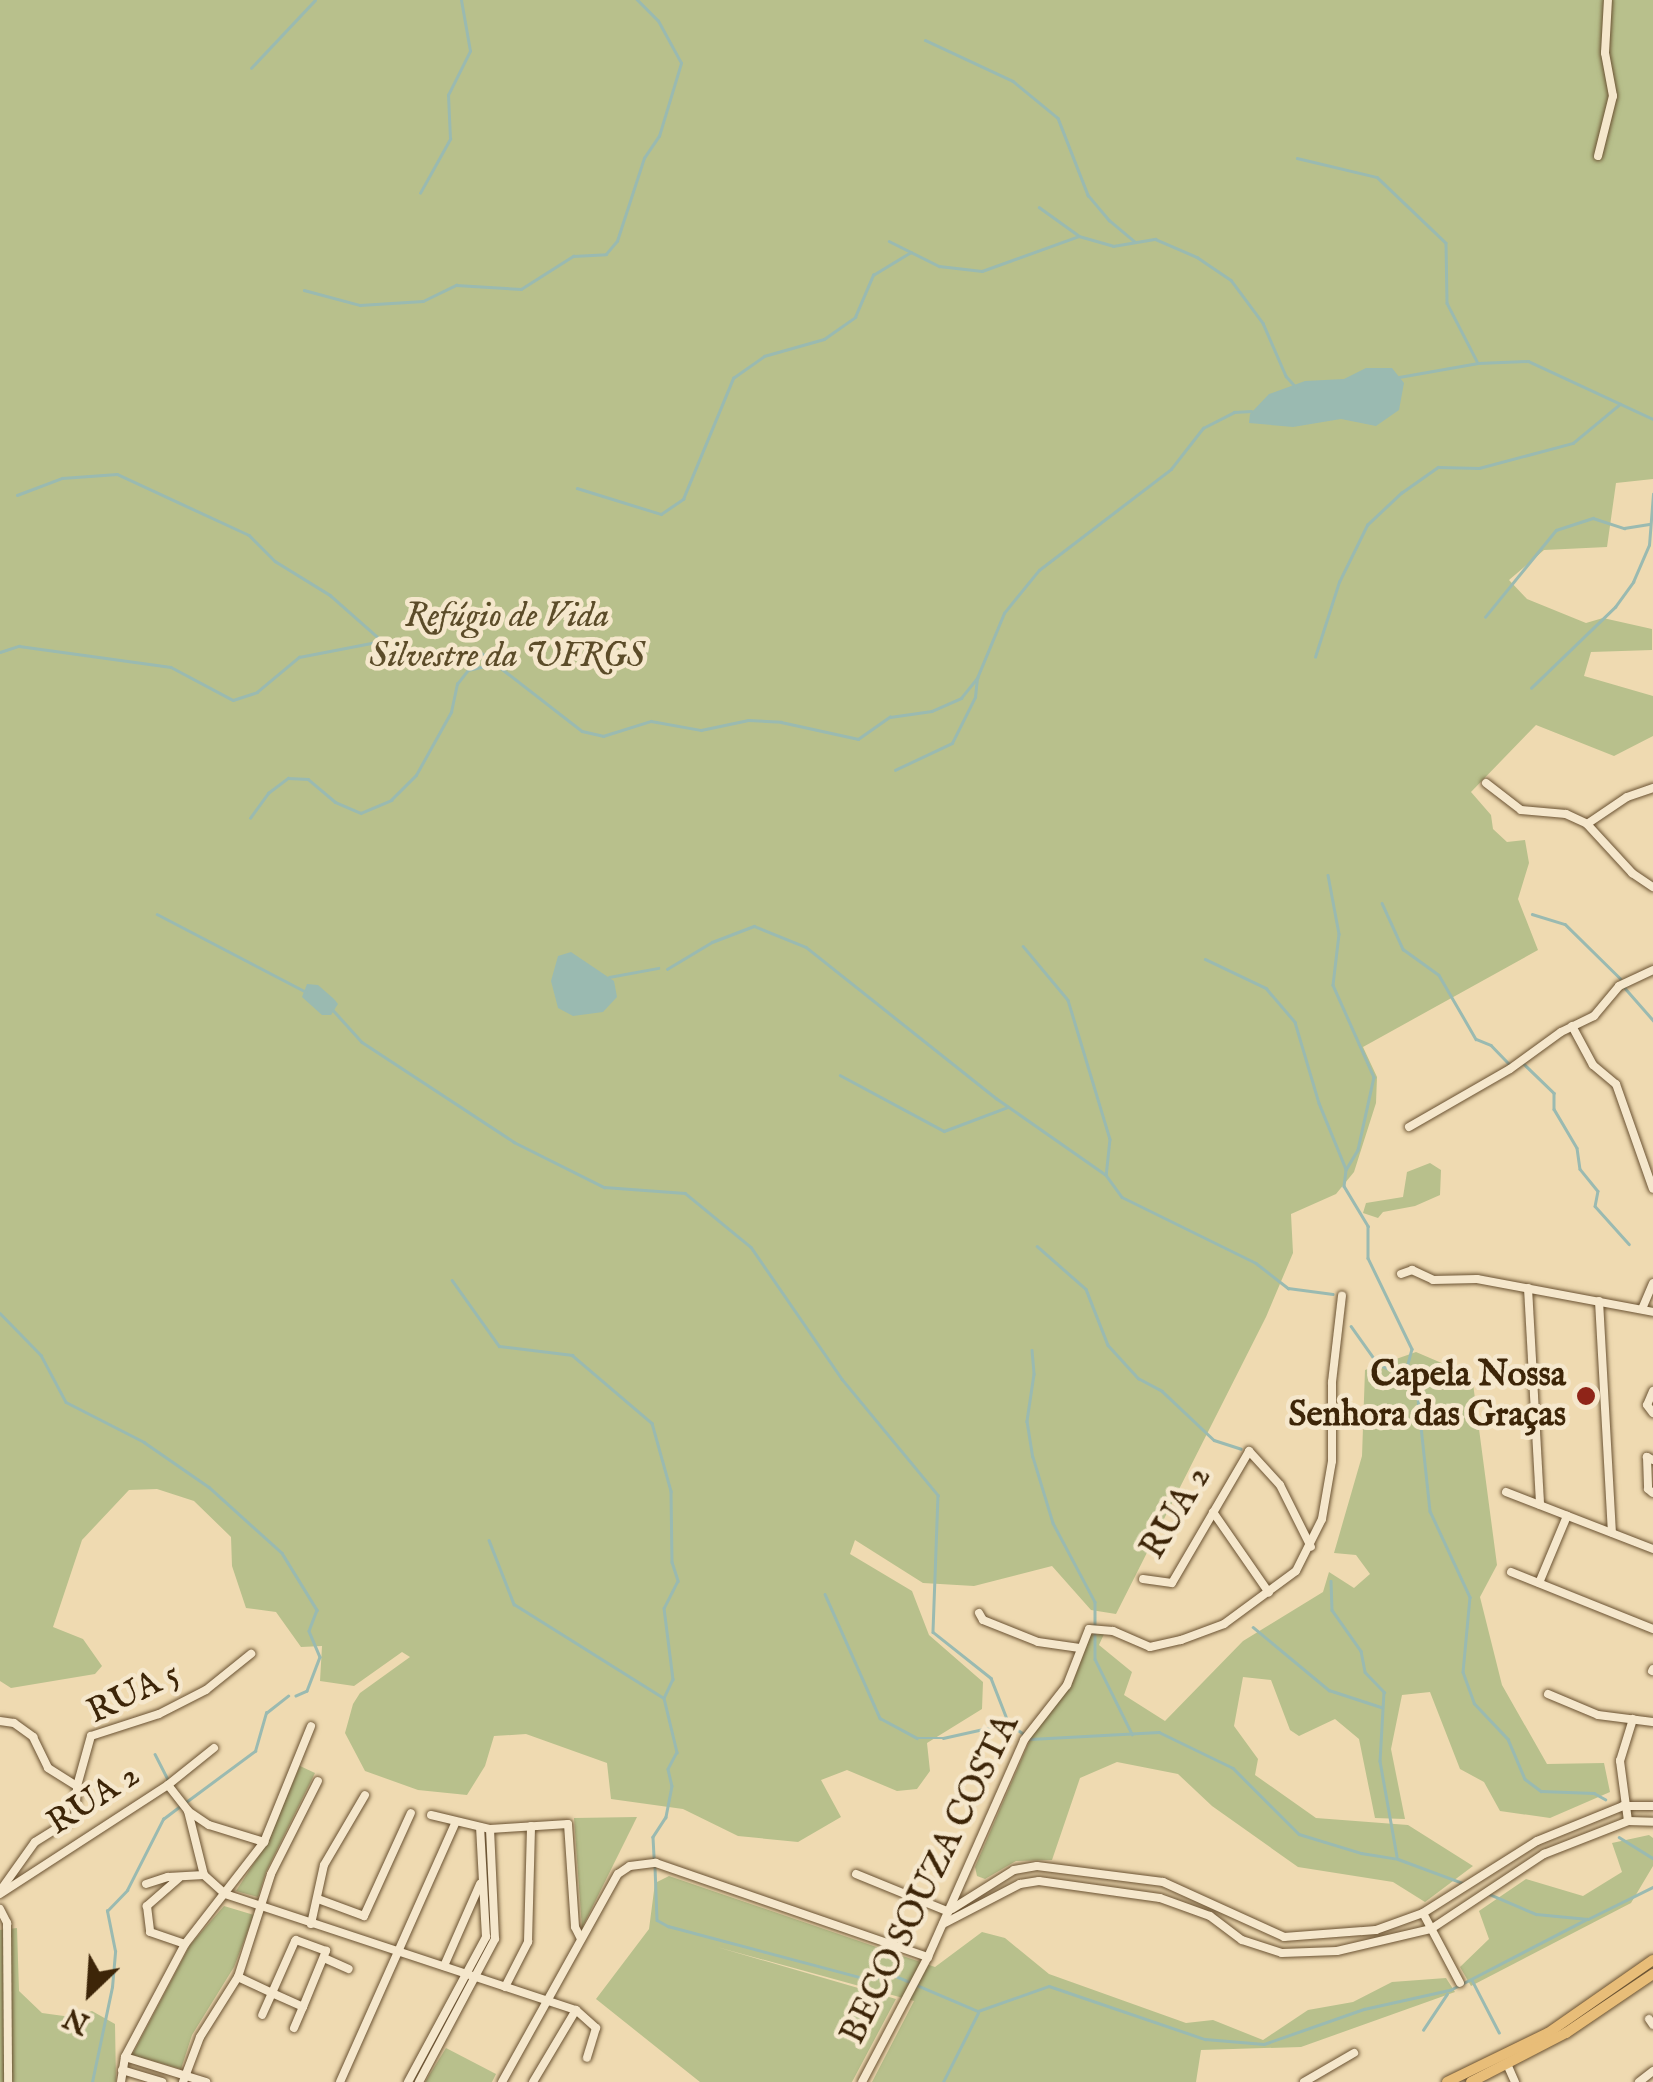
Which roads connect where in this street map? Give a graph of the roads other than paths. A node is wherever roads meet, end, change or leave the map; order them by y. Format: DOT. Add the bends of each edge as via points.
graph roads {
  1 [pos="1608,0"];
  2 [pos="1598,156"];
  3 [pos="1486,783"];
  4 [pos="1653,788"];
  5 [pos="1587,824"];
  6 [pos="1653,887"];
  7 [pos="1653,970"];
  8 [pos="1572,1026"];
  9 [pos="1409,1126"];
  10 [pos="1652,1189"];
  11 [pos="1401,1274"];
  12 [pos="1653,1283"];
  13 [pos="1528,1288"];
  14 [pos="1342,1296"];
  15 [pos="1599,1301"];
  16 [pos="1642,1310"];
  17 [pos="1653,1312"];
  18 [pos="1653,1391"];
  19 [pos="1653,1412"];
  20 [pos="1653,1460"];
  21 [pos="1506,1492"];
  22 [pos="1653,1493"];
  23 [pos="1540,1505"];
  24 [pos="1213,1512"];
  25 [pos="1568,1516"];
  26 [pos="1612,1533"];
  27 [pos="1311,1547"];
  28 [pos="1653,1550"];
  29 [pos="1511,1572"];
  30 [pos="1144,1579"];
  31 [pos="1540,1583"];
  32 [pos="1269,1592"];
  33 [pos="978,1613"];
  34 [pos="1653,1629"];
  35 [pos="1080,1648"];
  36 [pos="251,1654"];
  37 [pos="1548,1694"];
  38 [pos="1633,1719"];
  39 [pos="0,1721"];
  40 [pos="1653,1722"];
  41 [pos="310,1726"];
  42 [pos="214,1748"];
  43 [pos="318,1781"];
  44 [pos="168,1783"];
  45 [pos="77,1786"];
  46 [pos="365,1795"];
  47 [pos="1623,1806"];
  48 [pos="1653,1806"];
  49 [pos="188,1811"];
  50 [pos="411,1814"];
  51 [pos="431,1815"];
  52 [pos="1628,1821"];
  53 [pos="456,1822"];
  54 [pos="1653,1822"];
  55 [pos="531,1826"];
  56 [pos="485,1828"];
  57 [pos="264,1842"];
  58 [pos="856,1874"];
  59 [pos="204,1875"];
  60 [pos="179,1878"];
  61 [pos="482,1880"];
  62 [pos="146,1884"];
  63 [pos="0,1893"];
  64 [pos="224,1894"];
  65 [pos="318,1899"];
  66 [pos="1216,1902"];
  67 [pos="0,1909"];
  68 [pos="261,1909"];
  69 [pos="949,1912"];
  70 [pos="1422,1912"];
  71 [pos="1210,1916"];
  72 [pos="311,1924"];
  73 [pos="944,1924"];
  74 [pos="1431,1929"];
  75 [pos="1335,1936"];
  76 [pos="582,1939"];
  77 [pos="185,1944"];
  78 [pos="398,1950"];
  79 [pos="1336,1951"];
  80 [pos="928,1957"];
  81 [pos="324,1958"];
  82 [pos="1653,1960"];
  83 [pos="444,1966"];
  84 [pos="349,1969"];
  85 [pos="1653,1974"];
  86 [pos="472,1976"];
  87 [pos="238,1977"];
  88 [pos="1460,1983"];
  89 [pos="505,1987"];
  90 [pos="272,1993"];
  91 [pos="548,2002"];
  92 [pos="303,2007"];
  93 [pos="576,2010"];
  94 [pos="262,2015"];
  95 [pos="294,2028"];
  96 [pos="4,2041"];
  97 [pos="1354,2053"];
  98 [pos="125,2057"];
  99 [pos="587,2058"];
  100 [pos="1507,2064"];
  101 [pos="122,2070"];
  102 [pos="1653,2070"];
  103 [pos="184,2079"];
  104 [pos="8,2082"];
  105 [pos="121,2082"];
  106 [pos="162,2082"];
  107 [pos="206,2082"];
  108 [pos="340,2082"];
  109 [pos="408,2082"];
  110 [pos="419,2082"];
  111 [pos="502,2082"];
  112 [pos="533,2082"];
  113 [pos="862,2082"];
  114 [pos="1304,2082"];
  115 [pos="1447,2082"];
  116 [pos="1470,2082"];
  117 [pos="1515,2082"];
  118 [pos="1639,2082"];
  1 -- 2 [label="street" via="1604,53 1613,96"];
  3 -- 5 [label="street" via="1521,810 1566,814"];
  4 -- 5 [label="street" via="1626,797"];
  5 -- 6 [label="street"];
  7 -- 8 [label="street" via="1619,986 1594,1016"];
  8 -- 9 [label="street" via="1510,1070"];
  8 -- 10 [label="street" via="1593,1065 1616,1084"];
  11 -- 13 [label="street" via="1412,1270 1433,1280"];
  12 -- 16 [label="street"];
  13 -- 15 [label="street"];
  13 -- 23 [label="street"];
  14 -- 27 [label="street" via="1332,1461"];
  15 -- 16 [label="street"];
  15 -- 26 [label="street"];
  16 -- 17 [label="street"];
  18 -- 19 [label="street" via="1647,1405"];
  20 -- 22 [label="street" via="1646,1457"];
  21 -- 23 [label="street"];
  23 -- 25 [label="street"];
  24 -- 27 [label="street, RUA 2" via="1249,1451 1280,1485"];
  24 -- 30 [label="street, RUA 2" via="1171,1584"];
  24 -- 32 [label="street"];
  25 -- 26 [label="street"];
  25 -- 31 [label="street"];
  26 -- 28 [label="street"];
  27 -- 32 [label="street" via="1296,1571"];
  29 -- 31 [label="street"];
  31 -- 34 [label="street"];
  32 -- 35 [label="street" via="1224,1624 1182,1640 1150,1647 1094,1627"];
  33 -- 35 [label="street" via="1038,1642"];
  35 -- 69 [label="street, BECO SOUZA COSTA" via="1068,1684 1024,1740"];
  36 -- 45 [label="street, RUA 5" via="206,1690 91,1736"];
  37 -- 38 [label="street" via="1598,1715"];
  38 -- 40 [label="street"];
  38 -- 47 [label="street" via="1620,1761"];
  39 -- 45 [label="street" via="33,1737 48,1768"];
  41 -- 57 [label="street"];
  42 -- 44 [label="street, RUA 2"];
  43 -- 68 [label="street" via="271,1874"];
  44 -- 49 [label="street"];
  44 -- 63 [label="street, RUA 2"];
  45 -- 63 [label="street, RUA 5" via="74,1817 35,1842"];
  46 -- 65 [label="street" via="324,1865"];
  47 -- 48 [label="street"];
  47 -- 52 [label="street"];
  47 -- 70 [label="street" via="1537,1841"];
  49 -- 57 [label="street, RUA 2"];
  49 -- 59 [label="street"];
  50 -- 65 [label="street" via="364,1916"];
  51 -- 53 [label="street"];
  52 -- 54 [label="street"];
  52 -- 74 [label="street" via="1544,1854"];
  53 -- 56 [label="street"];
  53 -- 78 [label="street"];
  55 -- 56 [label="street"];
  55 -- 76 [label="street" via="568,1824 575,1927"];
  55 -- 89 [label="street" via="528,1942"];
  56 -- 61 [label="street"];
  56 -- 86 [label="street" via="495,1938"];
  57 -- 64 [label="street"];
  58 -- 69 [label="street"];
  59 -- 60 [label="street"];
  59 -- 64 [label="street"];
  60 -- 62 [label="street"];
  60 -- 77 [label="street" via="147,1906 150,1932"];
  61 -- 83 [label="street"];
  61 -- 86 [label="street" via="486,1937"];
  64 -- 68 [label="street"];
  64 -- 77 [label="street"];
  65 -- 72 [label="street"];
  66 -- 69 [label="street" via="1164,1882 1038,1866 1014,1870"];
  66 -- 71 [label="street"];
  66 -- 75 [label="street" via="1284,1937"];
  67 -- 96 [label="street" via="7,1923"];
  68 -- 72 [label="street"];
  68 -- 87 [label="street"];
  69 -- 73 [label="street, BECO SOUZA COSTA"];
  70 -- 74 [label="street"];
  70 -- 75 [label="street" via="1376,1930"];
  71 -- 73 [label="street" via="1160,1898 1039,1882 1020,1884"];
  71 -- 79 [label="street" via="1242,1940 1276,1952"];
  72 -- 78 [label="street"];
  73 -- 80 [label="street, BECO SOUZA COSTA"];
  74 -- 79 [label="street"];
  74 -- 88 [label="street"];
  75 -- 79 [label="street"];
  76 -- 80 [label="street" via="618,1874 656,1864"];
  76 -- 91 [label="street"];
  77 -- 98 [label="street"];
  78 -- 83 [label="street"];
  78 -- 108 [label="street"];
  80 -- 113 [label="street, BECO SOUZA COSTA"];
  81 -- 84 [label="street"];
  81 -- 90 [label="street" via="325,1950 296,1940"];
  81 -- 92 [label="street"];
  82 -- 115 [label="main road" via="1548,2032"];
  83 -- 86 [label="street"];
  85 -- 100 [label="main road"];
  86 -- 89 [label="street"];
  86 -- 109 [label="street"];
  86 -- 110 [label="street"];
  87 -- 90 [label="street"];
  87 -- 103 [label="street" via="200,2037"];
  89 -- 91 [label="street"];
  90 -- 92 [label="street"];
  90 -- 94 [label="street"];
  91 -- 93 [label="street"];
  91 -- 111 [label="street"];
  92 -- 95 [label="street"];
  93 -- 99 [label="street" via="596,2028"];
  93 -- 112 [label="street"];
  96 -- 104 [label="street"];
  97 -- 114 [label="street"];
  98 -- 101 [label="street"];
  98 -- 103 [label="street"];
  100 -- 116 [label="main road"];
  100 -- 117 [label="street"];
  101 -- 105 [label="street"];
  101 -- 106 [label="street"];
  102 -- 118 [label="street"];
  103 -- 107 [label="street"];
}
